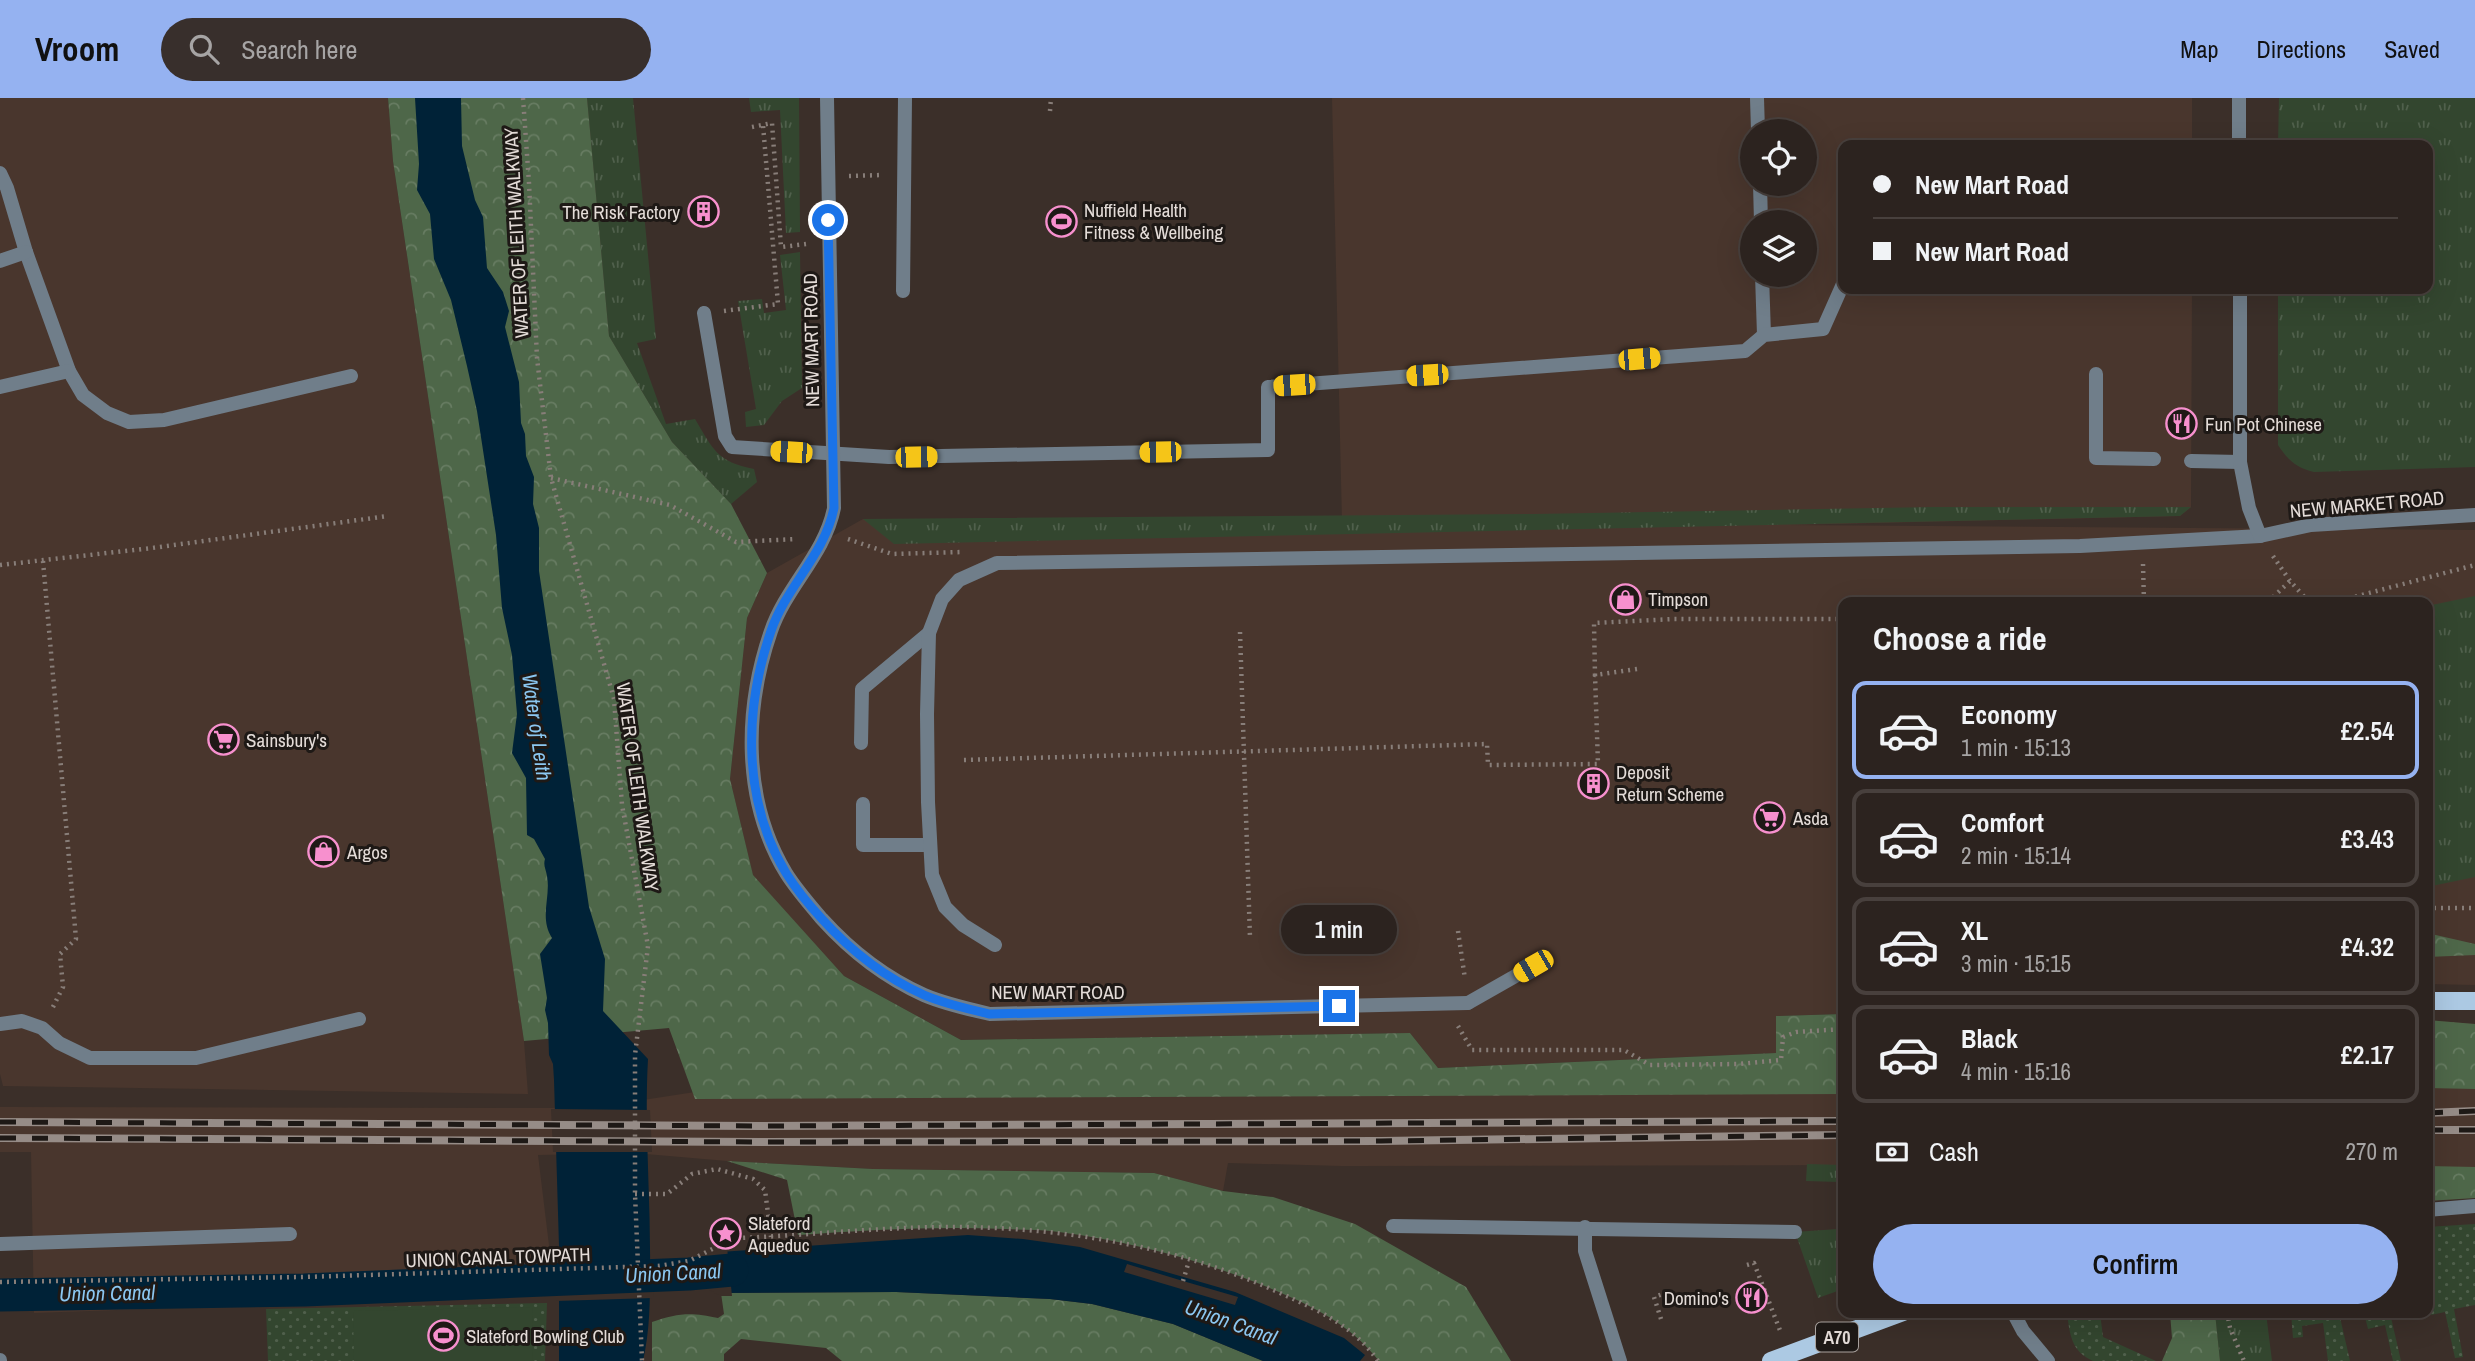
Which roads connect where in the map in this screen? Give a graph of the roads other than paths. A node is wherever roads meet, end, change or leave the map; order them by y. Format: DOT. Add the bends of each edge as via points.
graph roads {
  1 [pos="827,98"];
  2 [pos="905,98"];
  3 [pos="1757,98"];
  4 [pos="2239,98"];
  5 [pos="1758,119"];
  6 [pos="2239,140"];
  7 [pos="0,173"];
  8 [pos="26,252"];
  9 [pos="0,261"];
  10 [pos="1762,287"];
  11 [pos="904,291"];
  12 [pos="1839,294"];
  13 [pos="2240,294"];
  14 [pos="704,313"];
  15 [pos="1764,335"];
  16 [pos="69,370"];
  17 [pos="2096,374"];
  18 [pos="351,376"];
  19 [pos="0,387"];
  20 [pos="833,454"];
  21 [pos="2154,459"];
  22 [pos="2191,461"];
  23 [pos="2241,462"];
  24 [pos="2475,515"];
  25 [pos="2260,536"];
  26 [pos="929,633"];
  27 [pos="862,743"];
  28 [pos="863,804"];
  29 [pos="930,845"];
  30 [pos="995,945"];
  31 [pos="1533,966"];
  32 [pos="2433,1001"];
  33 [pos="2475,1002"];
  34 [pos="359,1019"];
  35 [pos="0,1024"];
  36 [pos="2475,1206"];
  37 [pos="2433,1210"];
  38 [pos="1393,1226"];
  39 [pos="1585,1227"];
  40 [pos="1795,1232"];
  41 [pos="290,1234"];
  42 [pos="0,1244"];
  43 [pos="1887,1318"];
  44 [pos="2016,1318"];
  45 [pos="1620,1361"];
  46 [pos="1771,1361"];
  47 [pos="2048,1361"];
  1 -- 20 [label="street, NEW MART ROAD"];
  2 -- 11 [label="street"];
  3 -- 5 [label="street"];
  4 -- 6 [label="street"];
  7 -- 8 [label="street"];
  8 -- 9 [label="street"];
  8 -- 16 [label="street"];
  10 -- 15 [label="street"];
  12 -- 15 [label="street" via="1823,329"];
  13 -- 23 [label="street"];
  14 -- 20 [label="street" via="725,436 732,447"];
  15 -- 20 [label="street" via="1745,351 1268,387 1268,450 889,457"];
  16 -- 18 [label="street" via="83,396 107,414 129,422 164,420"];
  16 -- 19 [label="street"];
  17 -- 21 [label="street" via="2096,458"];
  20 -- 31 [label="street, NEW MART ROAD" via="831,523 772,627 754,698 751,736 758,802 786,873 810,906 862,958 925,996 990,1014 1468,1003"];
  22 -- 23 [label="street"];
  23 -- 25 [label="street" via="2249,509"];
  24 -- 25 [label="street, NEW MARKET ROAD" via="2311,525"];
  25 -- 26 [label="street, NEW MARKET ROAD" via="2066,546 997,563 959,580 942,599"];
  26 -- 27 [label="street" via="862,689"];
  26 -- 29 [label="street"];
  28 -- 29 [label="street" via="863,845"];
  29 -- 30 [label="street" via="932,875 945,907"];
  32 -- 33 [label="main road"];
  34 -- 35 [label="street" via="196,1058 90,1058 59,1043 42,1028 22,1021"];
  36 -- 37 [label="street"];
  38 -- 39 [label="street"];
  39 -- 40 [label="street"];
  39 -- 45 [label="street" via="1585,1251"];
  41 -- 42 [label="street"];
  43 -- 46 [label="main road, A70"];
  44 -- 47 [label="street"];
}
